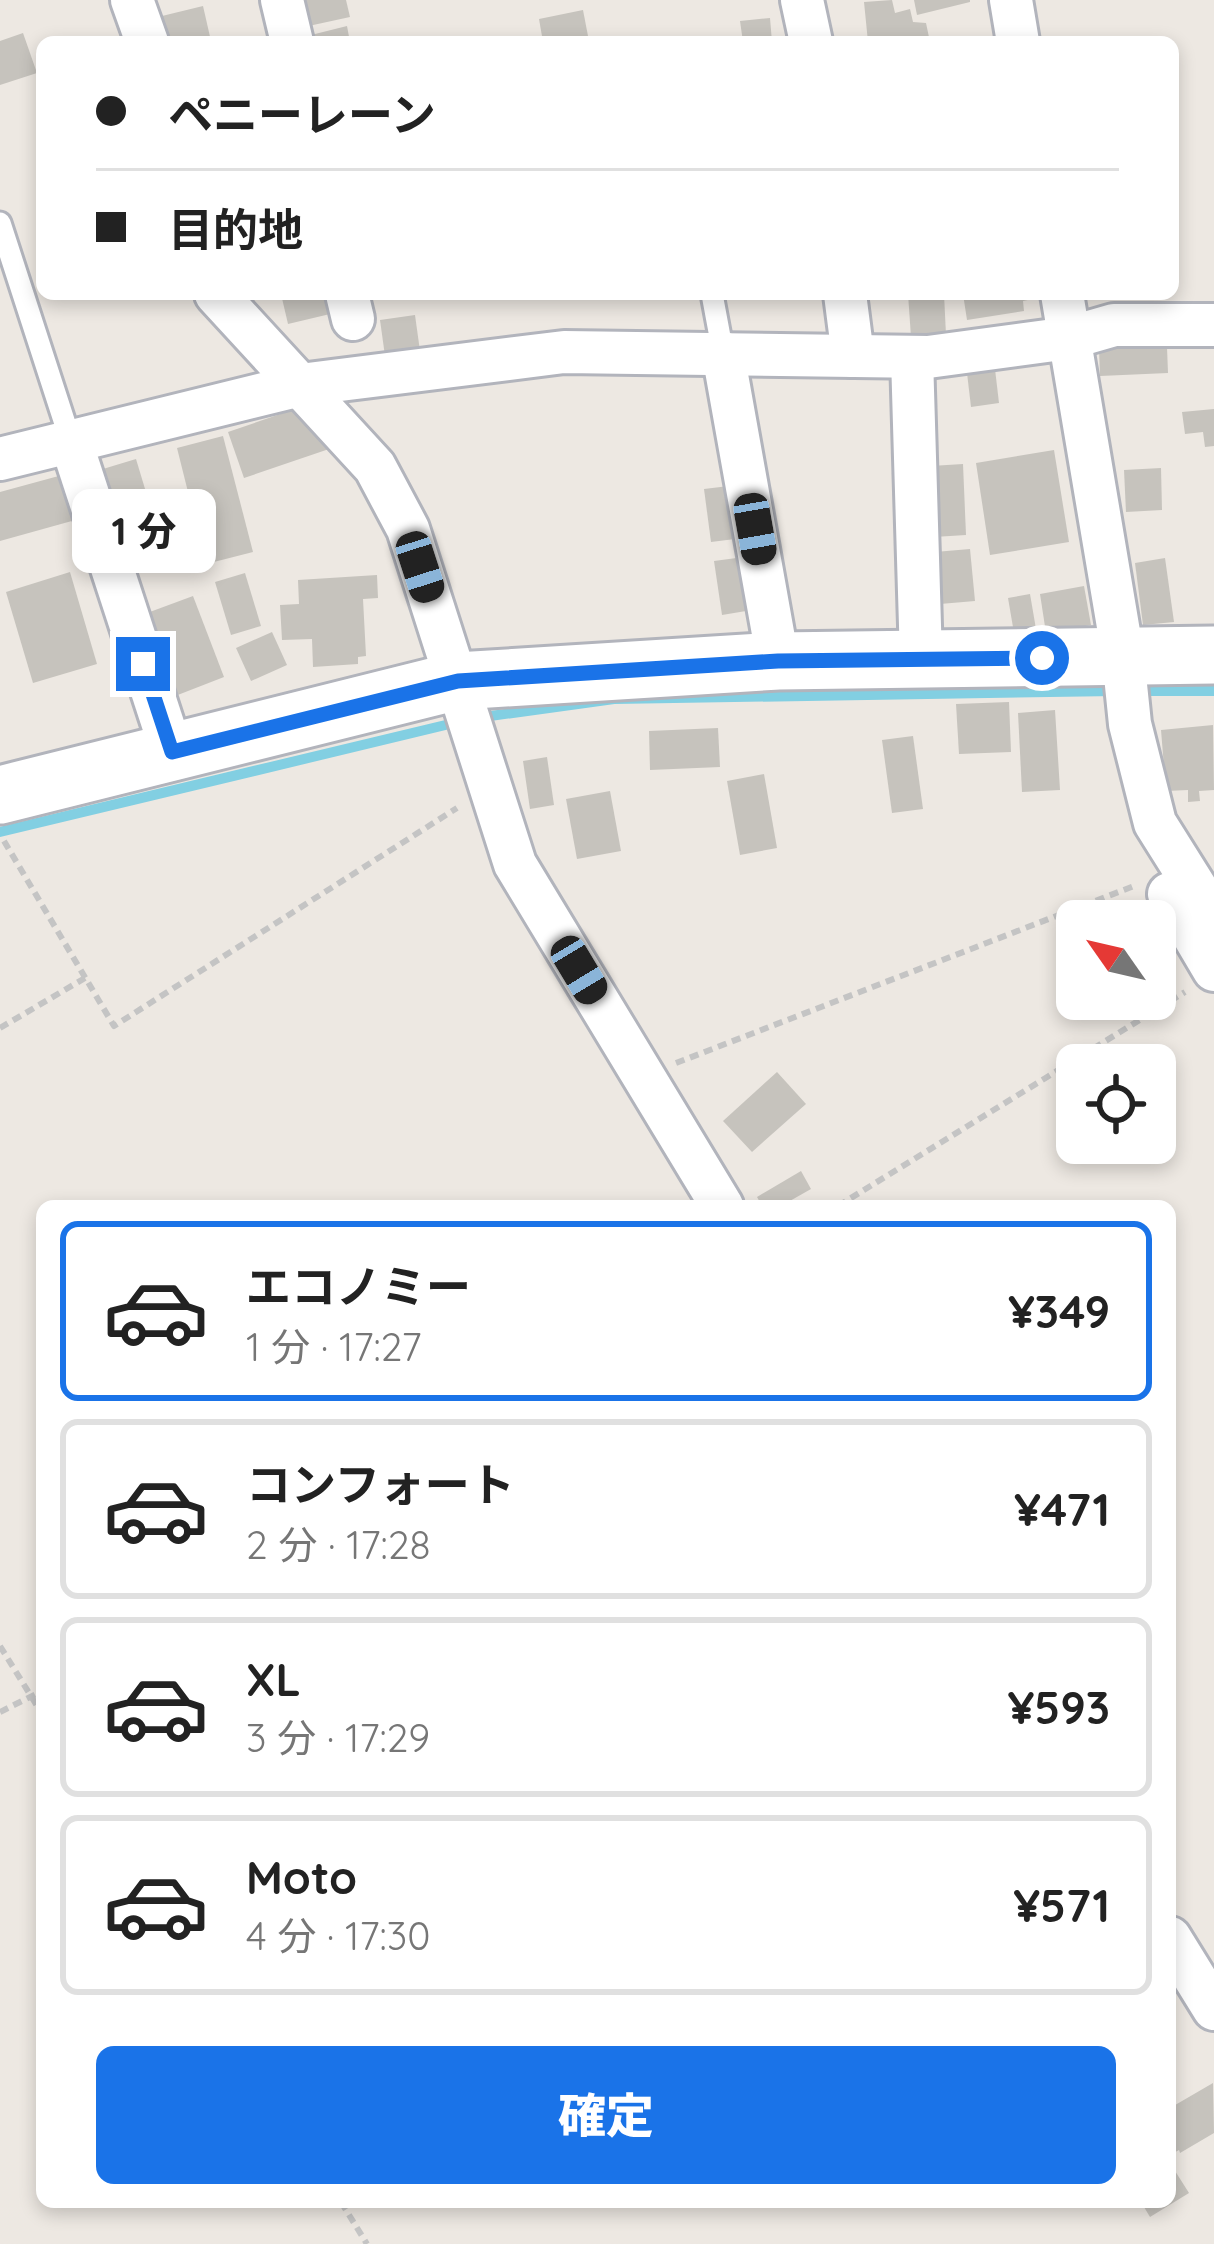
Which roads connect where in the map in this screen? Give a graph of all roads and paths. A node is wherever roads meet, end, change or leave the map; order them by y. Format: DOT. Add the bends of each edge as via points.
graph roads {
  1 [pos="132,0"];
  2 [pos="282,0"];
  3 [pos="802,0"];
  4 [pos="1011,0"];
  5 [pos="145,36"];
  6 [pos="291,36"];
  7 [pos="810,36"];
  8 [pos="1017,36"];
  9 [pos="0,223"];
  10 [pos="222,300"];
  11 [pos="713,300"];
  12 [pos="846,300"];
  13 [pos="1062,300"];
  14 [pos="1214,326"];
  15 [pos="1069,338"];
  16 [pos="723,353"];
  17 [pos="853,356"];
  18 [pos="911,357"];
  19 [pos="300,385"];
  20 [pos="71,442"];
  21 [pos="0,460"];
  22 [pos="1214,655"];
  23 [pos="1123,656"];
  24 [pos="921,659"];
  25 [pos="778,661"];
  26 [pos="458,681"];
  27 [pos="1130,724"];
  28 [pos="172,752"];
  29 [pos="490,787"];
  30 [pos="2,816"];
  31 [pos="1159,876"];
  32 [pos="1214,917"];
  33 [pos="85,978"];
  34 [pos="1204,978"];
  35 [pos="0,1028"];
  36 [pos="643,1076"];
  37 [pos="718,1200"];
  38 [pos="848,1200"];
  39 [pos="0,1646"];
  40 [pos="36,1695"];
  41 [pos="32,1698"];
  42 [pos="36,1704"];
  43 [pos="0,1712"];
  44 [pos="1176,1947"];
  45 [pos="1214,2009"];
  46 [pos="345,2208"];
  47 [pos="367,2244"];
  1 -- 5 [label="street"];
  2 -- 6 [label="street"];
  3 -- 7 [label="street"];
  4 -- 8 [label="street"];
  9 -- 20 [label="lane"];
  10 -- 19 [label="street"];
  11 -- 16 [label="lane"];
  12 -- 17 [label="street"];
  13 -- 15 [label="street"];
  14 -- 15 [label="street" via="1114,325"];
  15 -- 18 [label="street"];
  15 -- 23 [label="street"];
  16 -- 17 [label="street"];
  16 -- 19 [label="street" via="564,352"];
  16 -- 25 [label="street"];
  17 -- 18 [label="street"];
  18 -- 24 [label="street"];
  19 -- 20 [label="street"];
  19 -- 26 [label="street" via="375,467 408,529"];
  20 -- 21 [label="street"];
  20 -- 28 [label="street"];
  22 -- 23 [label="main road"];
  23 -- 24 [label="main road"];
  23 -- 27 [label="street"];
  24 -- 25 [label="main road"];
  25 -- 26 [label="main road"];
  26 -- 28 [label="main road"];
  26 -- 29 [label="street"];
  27 -- 31 [label="street" via="1107,729 1126,820"];
  27 -- 32 [label="street" via="1155,823"];
  28 -- 30 [label="main road"];
  29 -- 33 [label="path" via="114,1026"];
  29 -- 36 [label="street" via="515,864"];
  30 -- 33 [label="path" via="7,850"];
  31 -- 34 [label="street"];
  31 -- 36 [label="path"];
  33 -- 35 [label="path"];
  34 -- 38 [label="path"];
  36 -- 37 [label="street"];
  39 -- 41 [label="path"];
  40 -- 41 [label="path"];
  41 -- 42 [label="path"];
  41 -- 43 [label="path"];
  44 -- 45 [label="street"];
  46 -- 47 [label="path"];
}
